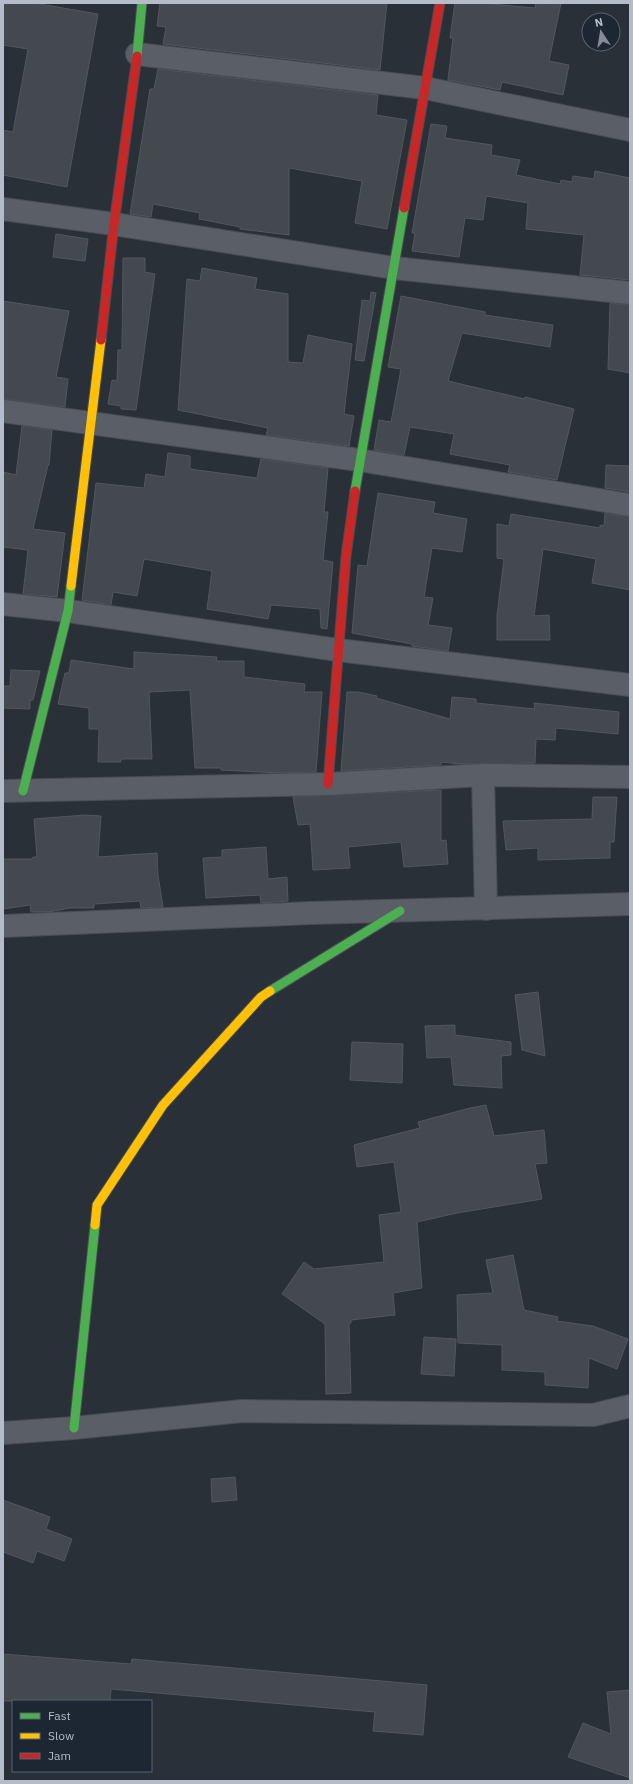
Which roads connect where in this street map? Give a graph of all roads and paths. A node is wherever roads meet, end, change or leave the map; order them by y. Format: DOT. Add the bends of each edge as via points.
graph roads {
  1 [pos="142,3"];
  2 [pos="440,3"];
  3 [pos="137,54"];
  4 [pos="425,88"];
  5 [pos="630,130"];
  6 [pos="3,209"];
  7 [pos="114,224"];
  8 [pos="394,268"];
  9 [pos="630,294"];
  10 [pos="3,411"];
  11 [pos="90,422"];
  12 [pos="359,460"];
  13 [pos="630,505"];
  14 [pos="3,604"];
  15 [pos="68,611"];
  16 [pos="338,650"];
  17 [pos="630,685"];
  18 [pos="483,775"];
  19 [pos="630,777"];
  20 [pos="328,784"];
  21 [pos="13,791"];
  22 [pos="630,904"];
  23 [pos="486,909"];
  24 [pos="400,911"];
  25 [pos="3,926"];
  26 [pos="630,1406"];
  27 [pos="74,1428"];
  28 [pos="3,1433"];
  1 -- 3 [label="street"];
  2 -- 4 [label="street"];
  3 -- 4 [label="street"];
  3 -- 7 [label="street"];
  4 -- 5 [label="street"];
  4 -- 8 [label="street"];
  6 -- 7 [label="street"];
  7 -- 8 [label="street"];
  7 -- 11 [label="street"];
  8 -- 9 [label="street"];
  8 -- 12 [label="street"];
  10 -- 11 [label="street"];
  11 -- 12 [label="street"];
  11 -- 15 [label="street"];
  12 -- 13 [label="street"];
  12 -- 16 [label="street" via="346,556"];
  14 -- 15 [label="street"];
  15 -- 16 [label="street"];
  15 -- 21 [label="street"];
  16 -- 17 [label="street"];
  16 -- 20 [label="street"];
  18 -- 19 [label="street"];
  18 -- 20 [label="street"];
  18 -- 23 [label="street"];
  20 -- 21 [label="street"];
  22 -- 23 [label="street"];
  23 -- 24 [label="street"];
  24 -- 25 [label="street"];
  24 -- 27 [label="street" via="261,997 163,1105 97,1205"];
  26 -- 27 [label="street" via="593,1415 242,1411"];
  27 -- 28 [label="street"];
}
